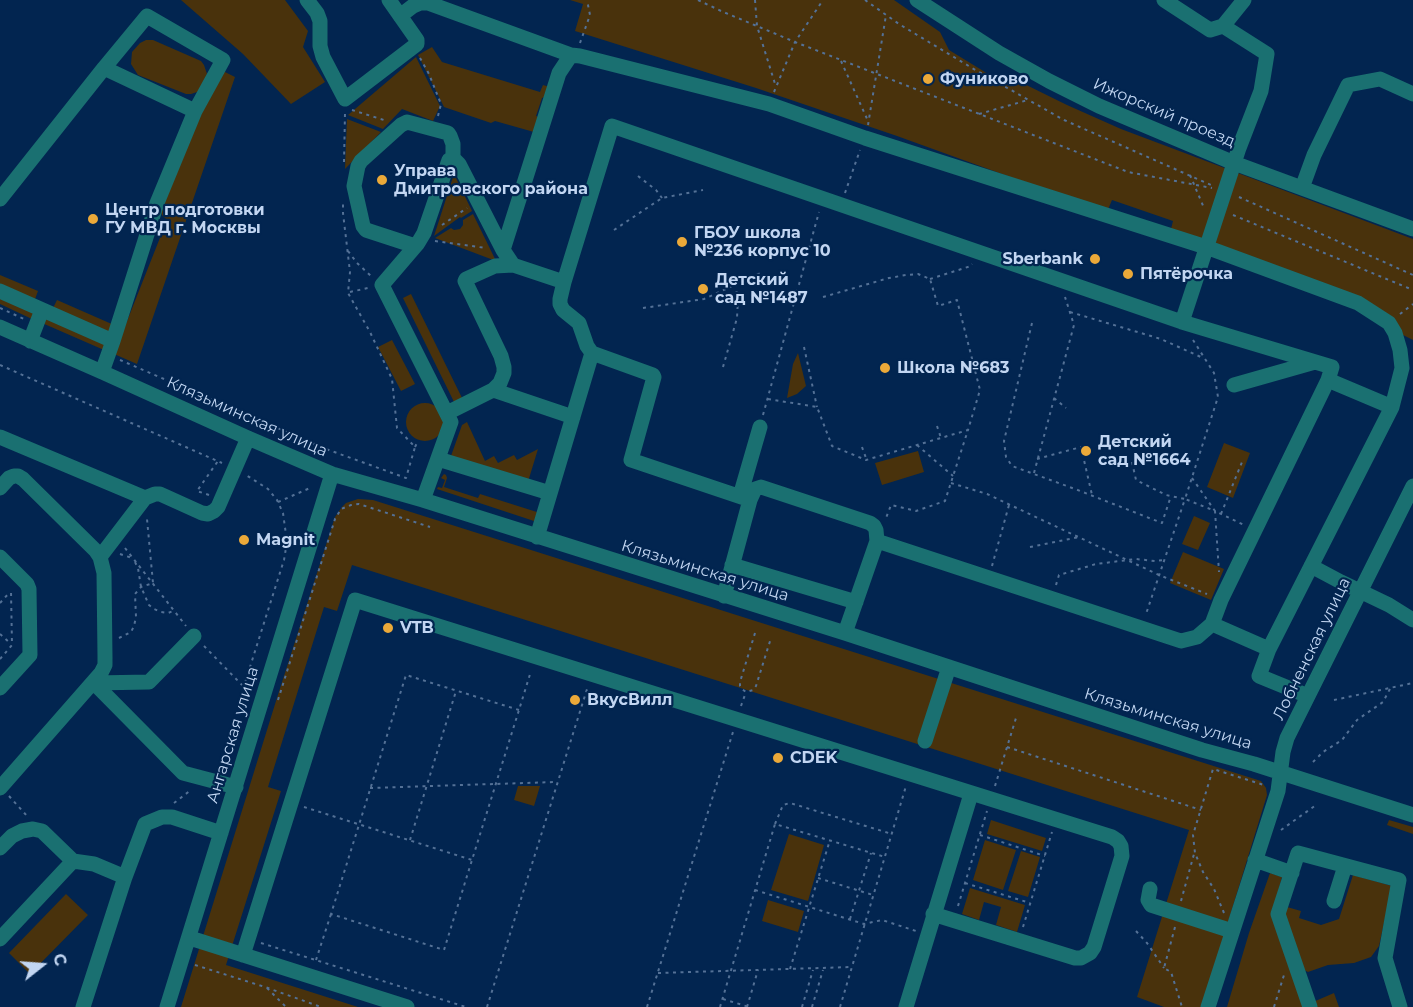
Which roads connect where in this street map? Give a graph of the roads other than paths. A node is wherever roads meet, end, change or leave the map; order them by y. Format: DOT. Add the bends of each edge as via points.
graph roads {
  1 [pos="307,0"];
  2 [pos="389,0"];
  3 [pos="916,0"];
  4 [pos="1164,0"];
  5 [pos="1244,0"];
  6 [pos="400,16"];
  7 [pos="1223,26"];
  8 [pos="573,56"];
  9 [pos="104,68"];
  10 [pos="1413,94"];
  11 [pos="195,111"];
  12 [pos="453,158"];
  13 [pos="1234,163"];
  14 [pos="1302,188"];
  15 [pos="0,200"];
  16 [pos="1413,229"];
  17 [pos="418,242"];
  18 [pos="1206,248"];
  19 [pos="503,250"];
  20 [pos="513,265"];
  21 [pos="564,282"];
  22 [pos="0,291"];
  23 [pos="39,317"];
  24 [pos="1182,322"];
  25 [pos="0,327"];
  26 [pos="30,341"];
  27 [pos="111,348"];
  28 [pos="592,353"];
  29 [pos="1316,362"];
  30 [pos="102,372"];
  31 [pos="1328,380"];
  32 [pos="1234,385"];
  33 [pos="493,390"];
  34 [pos="1392,407"];
  35 [pos="447,413"];
  36 [pos="573,417"];
  37 [pos="760,427"];
  38 [pos="0,437"];
  39 [pos="248,438"];
  40 [pos="438,459"];
  41 [pos="332,474"];
  42 [pos="1413,486"];
  43 [pos="0,488"];
  44 [pos="545,492"];
  45 [pos="145,498"];
  46 [pos="745,498"];
  47 [pos="423,500"];
  48 [pos="537,537"];
  49 [pos="877,541"];
  50 [pos="0,557"];
  51 [pos="100,557"];
  52 [pos="732,565"];
  53 [pos="1311,566"];
  54 [pos="1361,590"];
  55 [pos="724,596"];
  56 [pos="856,602"];
  57 [pos="1413,620"];
  58 [pos="1212,624"];
  59 [pos="845,633"];
  60 [pos="194,636"];
  61 [pos="1269,650"];
  62 [pos="949,667"];
  63 [pos="94,683"];
  64 [pos="0,688"];
  65 [pos="1308,696"];
  66 [pos="926,741"];
  67 [pos="1280,773"];
  68 [pos="236,787"];
  69 [pos="1,788"];
  70 [pos="971,794"];
  71 [pos="1413,815"];
  72 [pos="221,832"];
  73 [pos="0,848"];
  74 [pos="1255,860"];
  75 [pos="73,861"];
  76 [pos="1346,866"];
  77 [pos="1292,873"];
  78 [pos="125,877"];
  79 [pos="1150,889"];
  80 [pos="1334,901"];
  81 [pos="933,914"];
  82 [pos="1232,931"];
  83 [pos="190,938"];
  84 [pos="0,939"];
  85 [pos="243,956"];
  86 [pos="83,1007"];
  87 [pos="168,1007"];
  88 [pos="407,1007"];
  89 [pos="906,1007"];
  90 [pos="1208,1007"];
  91 [pos="1310,1007"];
  92 [pos="1400,1007"];
  1 -- 6 [label="street" via="320,21 321,52 345,99 417,44"];
  2 -- 6 [label="street"];
  3 -- 13 [label="street, Ижорский проезд" via="1049,81"];
  4 -- 7 [label="street" via="1210,30"];
  5 -- 7 [label="street"];
  6 -- 8 [label="street" via="413,6 428,3"];
  7 -- 13 [label="street" via="1267,54 1261,91"];
  8 -- 18 [label="street" via="769,104"];
  8 -- 19 [label="street" via="559,73"];
  9 -- 11 [label="street"];
  9 -- 11 [label="street" via="147,15 223,60"];
  9 -- 15 [label="street"];
  10 -- 14 [label="street" via="1380,79 1348,85"];
  11 -- 27 [label="street" via="157,203"];
  12 -- 17 [label="street"];
  12 -- 17 [label="street" via="448,133 407,122 358,166 354,186 366,230"];
  12 -- 19 [label="street"];
  13 -- 14 [label="street, Ижорский проезд"];
  13 -- 18 [label="street" via="1226,191 1213,213"];
  14 -- 16 [label="street, Ижорский проезд"];
  17 -- 35 [label="street" via="382,285"];
  18 -- 24 [label="street"];
  18 -- 34 [label="street" via="1358,303 1389,323 1400,350 1402,369"];
  19 -- 20 [label="street"];
  20 -- 21 [label="street"];
  20 -- 33 [label="street" via="495,266 465,282 503,362 502,378"];
  21 -- 24 [label="street" via="612,126"];
  21 -- 28 [label="street" via="560,304 579,323"];
  22 -- 23 [label="street"];
  23 -- 26 [label="street"];
  23 -- 27 [label="street"];
  24 -- 29 [label="street"];
  25 -- 26 [label="street, Клязьминская улица"];
  26 -- 30 [label="street, Клязьминская улица"];
  27 -- 30 [label="street"];
  28 -- 36 [label="street"];
  28 -- 46 [label="street" via="654,377 631,460"];
  29 -- 31 [label="street" via="1332,367"];
  29 -- 32 [label="street"];
  30 -- 39 [label="street, Клязьминская улица"];
  31 -- 34 [label="street"];
  31 -- 58 [label="street"];
  33 -- 35 [label="street"];
  33 -- 36 [label="street"];
  34 -- 53 [label="street"];
  35 -- 40 [label="street" via="451,422"];
  36 -- 44 [label="street"];
  37 -- 46 [label="street"];
  38 -- 45 [label="street"];
  39 -- 41 [label="street, Клязьминская улица"];
  39 -- 45 [label="street" via="218,507 208,514 159,494"];
  40 -- 44 [label="street"];
  40 -- 47 [label="street"];
  41 -- 47 [label="street, Клязьминская улица"];
  41 -- 68 [label="street, Ангарская улица"];
  42 -- 54 [label="street, Лобненская улица"];
  43 -- 51 [label="street" via="9,478 18,476"];
  44 -- 48 [label="street"];
  45 -- 51 [label="street"];
  46 -- 49 [label="street" via="761,487 870,523 876,530"];
  46 -- 52 [label="street"];
  47 -- 48 [label="street, Клязьминская улица"];
  48 -- 55 [label="street, Клязьминская улица"];
  49 -- 56 [label="street"];
  49 -- 58 [label="street" via="1181,641 1197,637"];
  50 -- 64 [label="street" via="29,589 30,654"];
  51 -- 63 [label="street" via="104,573 105,665"];
  52 -- 55 [label="street"];
  52 -- 56 [label="street"];
  53 -- 54 [label="street"];
  53 -- 61 [label="street"];
  54 -- 57 [label="street"];
  54 -- 65 [label="street, Лобненская улица"];
  55 -- 59 [label="street, Клязьминская улица"];
  56 -- 59 [label="street"];
  58 -- 61 [label="street"];
  59 -- 62 [label="street, Клязьминская улица"];
  60 -- 63 [label="street" via="149,682"];
  61 -- 65 [label="street" via="1259,676"];
  62 -- 66 [label="street"];
  62 -- 67 [label="street, Клязьминская улица"];
  63 -- 68 [label="street" via="183,773"];
  63 -- 69 [label="street"];
  65 -- 67 [label="street, Лобненская улица" via="1287,738"];
  67 -- 71 [label="street, Клязьминская улица"];
  67 -- 74 [label="street, Лобненская улица" via="1278,791"];
  68 -- 72 [label="street, Ангарская улица"];
  70 -- 81 [label="street"];
  70 -- 81 [label="street" via="1118,841 1122,855 1094,947 1086,956 1075,958"];
  70 -- 85 [label="street" via="355,600"];
  72 -- 78 [label="street" via="172,817 146,824"];
  72 -- 83 [label="street, Ангарская улица"];
  73 -- 75 [label="street" via="22,831 39,830"];
  74 -- 77 [label="street"];
  74 -- 82 [label="street, Лобненская улица"];
  75 -- 78 [label="street" via="94,864"];
  75 -- 84 [label="street"];
  76 -- 77 [label="street" via="1298,854"];
  76 -- 80 [label="street"];
  76 -- 92 [label="street" via="1399,880 1385,958"];
  77 -- 91 [label="street" via="1278,914"];
  78 -- 86 [label="street"];
  79 -- 82 [label="street" via="1151,905"];
  81 -- 89 [label="street"];
  82 -- 90 [label="street, Лобненская улица"];
  83 -- 85 [label="street"];
  83 -- 87 [label="street, Ангарская улица"];
  85 -- 88 [label="street"];
}
